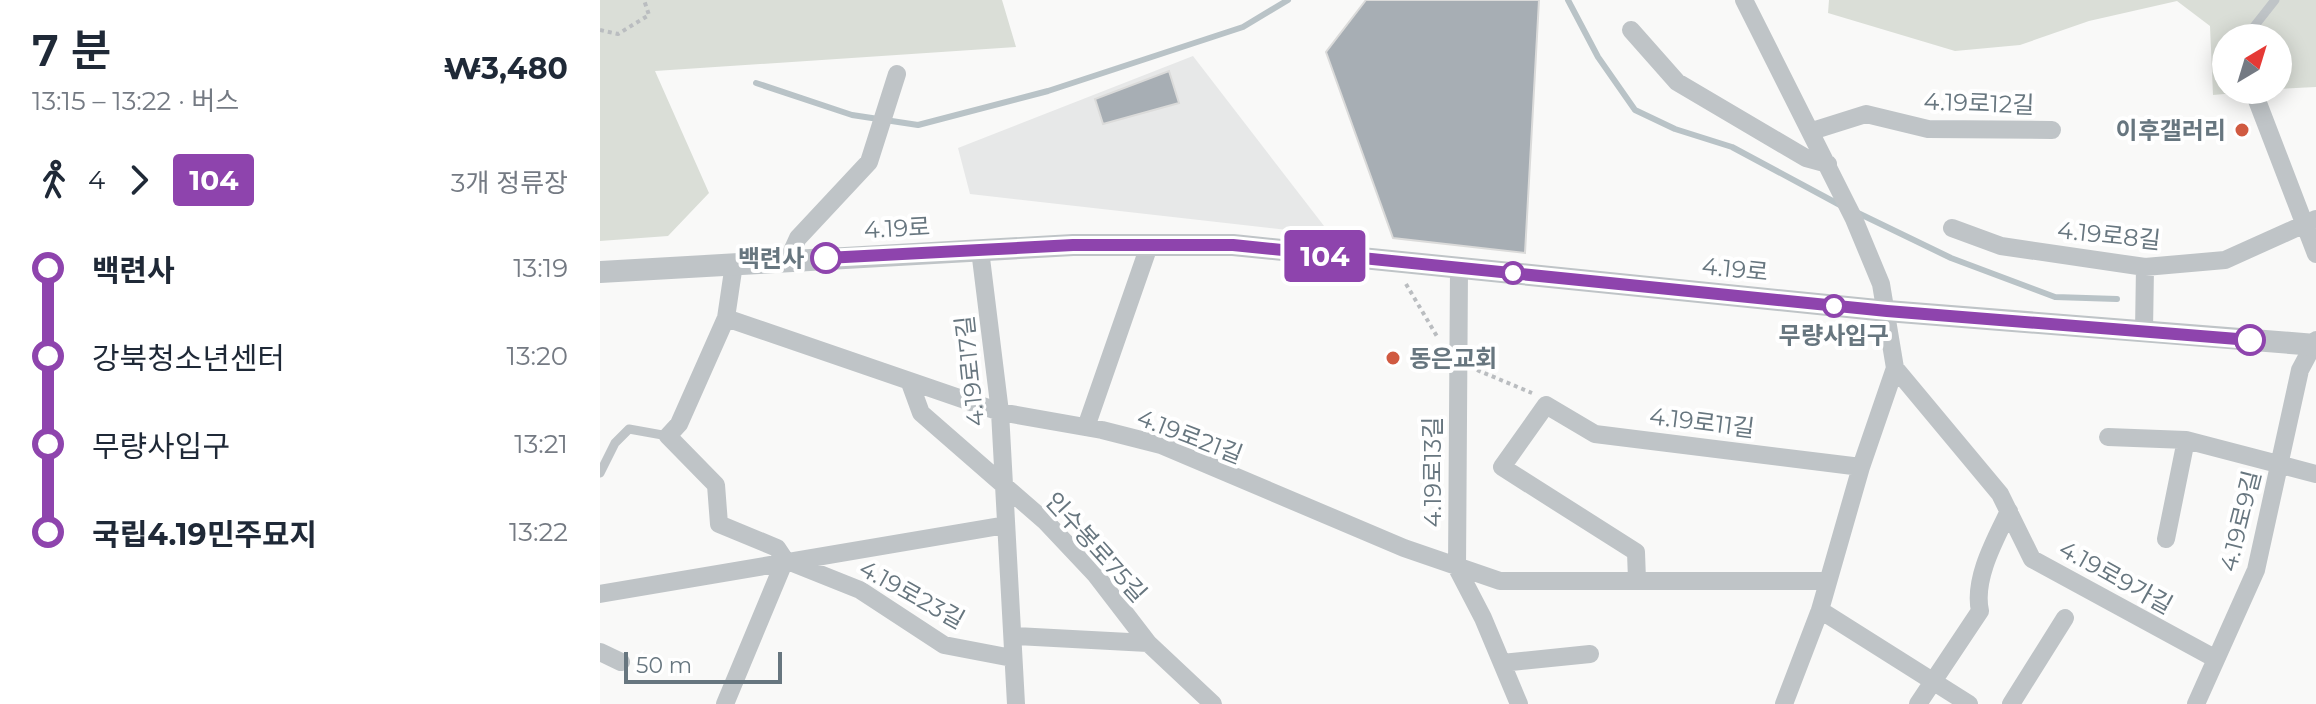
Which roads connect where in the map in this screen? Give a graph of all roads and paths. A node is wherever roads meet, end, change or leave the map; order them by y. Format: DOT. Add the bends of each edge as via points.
graph roads {
  1 [pos="644,0"];
  2 [pos="1744,0"];
  3 [pos="2275,0"];
  4 [pos="2256,24"];
  5 [pos="600,30"];
  6 [pos="1631,30"];
  7 [pos="897,74"];
  8 [pos="2259,104"];
  9 [pos="2052,130"];
  10 [pos="1812,131"];
  11 [pos="1828,164"];
  12 [pos="2310,222"];
  13 [pos="1952,228"];
  14 [pos="1150,243"];
  15 [pos="980,250"];
  16 [pos="2316,254"];
  17 [pos="788,260"];
  18 [pos="734,264"];
  19 [pos="2145,267"];
  20 [pos="1459,270"];
  21 [pos="600,272"];
  22 [pos="1887,311"];
  23 [pos="726,318"];
  24 [pos="2144,331"];
  25 [pos="2315,343"];
  26 [pos="1895,368"];
  27 [pos="910,383"];
  28 [pos="1000,412"];
  29 [pos="1086,427"];
  30 [pos="668,436"];
  31 [pos="2108,437"];
  32 [pos="2186,440"];
  33 [pos="2279,465"];
  34 [pos="1861,467"];
  35 [pos="600,473"];
  36 [pos="2316,474"];
  37 [pos="1004,488"];
  38 [pos="2009,511"];
  39 [pos="1006,525"];
  40 [pos="2166,539"];
  41 [pos="785,560"];
  42 [pos="1457,568"];
  43 [pos="1637,580"];
  44 [pos="1826,581"];
  45 [pos="600,594"];
  46 [pos="1820,610"];
  47 [pos="2065,618"];
  48 [pos="1014,636"];
  49 [pos="1148,643"];
  50 [pos="600,652"];
  51 [pos="1590,654"];
  52 [pos="1012,658"];
  53 [pos="2216,659"];
  54 [pos="621,662"];
  55 [pos="1502,663"];
  56 [pos="1934,681"];
  57 [pos="1514,701"];
  58 [pos="725,704"];
  59 [pos="1016,704"];
  60 [pos="1213,704"];
  61 [pos="1784,704"];
  62 [pos="1918,704"];
  63 [pos="1969,704"];
  64 [pos="2011,704"];
  65 [pos="2196,704"];
  1 -- 5 [label="path" via="649,15 618,34"];
  2 -- 10 [label="street"];
  3 -- 4 [label="lane"];
  6 -- 11 [label="street" via="1677,82 1806,158"];
  7 -- 17 [label="street" via="869,162 798,238"];
  8 -- 12 [label="street"];
  9 -- 10 [label="street, 4.19로12길" via="1928,129 1866,114"];
  10 -- 11 [label="street"];
  11 -- 22 [label="street" via="1881,284"];
  12 -- 16 [label="street"];
  12 -- 19 [label="street, 4.19로8길" via="2225,260"];
  13 -- 19 [label="street, 4.19로8길" via="2001,246"];
  14 -- 15 [label="street, 4.19로"];
  14 -- 20 [label="street, 4.19로" via="1233,245"];
  14 -- 29 [label="street"];
  15 -- 17 [label="street, 4.19로"];
  15 -- 28 [label="street, 4.19로17길"];
  17 -- 18 [label="street, 4.19로"];
  18 -- 21 [label="street, 4.19로"];
  18 -- 23 [label="street"];
  19 -- 24 [label="street"];
  20 -- 22 [label="street, 4.19로"];
  20 -- 42 [label="street, 4.19로13길"];
  22 -- 24 [label="street, 4.19로"];
  22 -- 26 [label="street"];
  23 -- 27 [label="street, 4.19로21길"];
  23 -- 30 [label="street" via="679,424"];
  24 -- 25 [label="street, 4.19로"];
  25 -- 33 [label="street, 4.19로9길" via="2300,370"];
  26 -- 34 [label="street"];
  26 -- 38 [label="street, 4.19로9가길"];
  27 -- 28 [label="street, 4.19로21길"];
  27 -- 37 [label="street, 4.19로17길" via="921,413"];
  28 -- 29 [label="street, 4.19로21길"];
  28 -- 37 [label="street, 4.19로17길"];
  29 -- 42 [label="street, 4.19로21길" via="1161,445"];
  30 -- 35 [label="lane" via="629,429"];
  30 -- 41 [label="street, 4.19로23길" via="716,485 719,524 777,548"];
  31 -- 32 [label="street"];
  32 -- 33 [label="street"];
  32 -- 40 [label="street"];
  33 -- 36 [label="street"];
  33 -- 53 [label="street, 4.19로9길" via="2256,570"];
  34 -- 43 [label="street, 4.19로11길" via="1595,434 1546,405 1502,467 1636,552"];
  34 -- 44 [label="street"];
  37 -- 39 [label="street, 4.19로17길"];
  37 -- 49 [label="street, 인수봉로75길" via="1066,543"];
  38 -- 53 [label="street, 4.19로9가길" via="2032,559"];
  38 -- 56 [label="street" via="1991,548 1978,599 1980,611"];
  39 -- 41 [label="street"];
  39 -- 48 [label="street, 4.19로17길"];
  41 -- 45 [label="street"];
  41 -- 52 [label="street, 4.19로23길" via="860,590 944,645"];
  41 -- 58 [label="street"];
  42 -- 43 [label="street, 4.19로21길" via="1500,581"];
  42 -- 55 [label="street, 4.19로13길"];
  43 -- 44 [label="street, 4.19로21길"];
  44 -- 46 [label="street"];
  46 -- 56 [label="street"];
  46 -- 61 [label="street"];
  47 -- 64 [label="street"];
  48 -- 49 [label="street, 인수봉로75길"];
  48 -- 52 [label="street, 4.19로17길"];
  49 -- 60 [label="street, 인수봉로75길"];
  50 -- 54 [label="street"];
  51 -- 55 [label="street"];
  52 -- 59 [label="street, 4.19로17길"];
  53 -- 65 [label="street, 4.19로9길"];
  55 -- 57 [label="street, 4.19로13길"];
  56 -- 62 [label="street"];
  56 -- 63 [label="street"];
}
